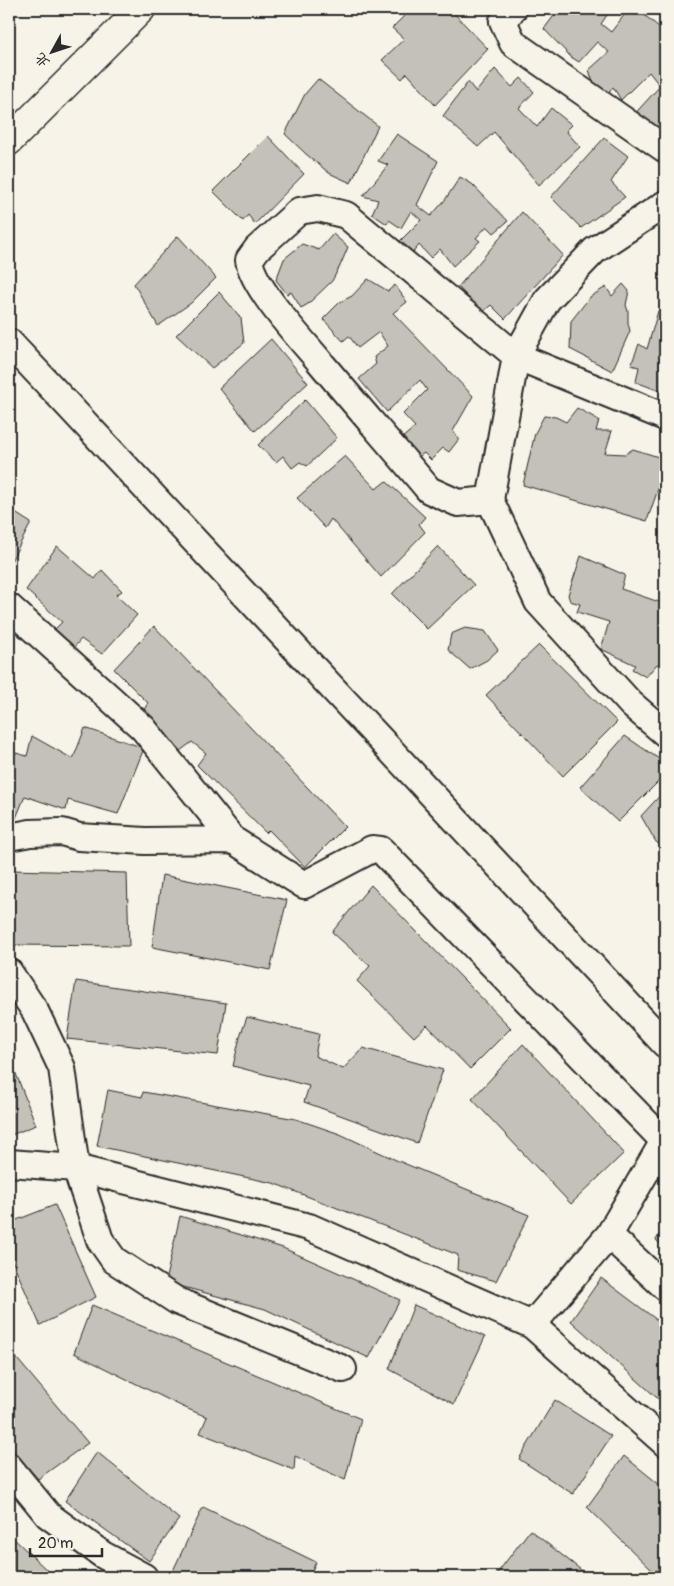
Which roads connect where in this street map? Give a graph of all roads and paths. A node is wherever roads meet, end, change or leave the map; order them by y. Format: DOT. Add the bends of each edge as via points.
graph roads {
  1 [pos="141,9"];
  2 [pos="513,9"];
  3 [pos="9,141"];
  4 [pos="665,149"];
  5 [pos="665,204"];
  6 [pos="9,342"];
  7 [pos="516,356"];
  8 [pos="665,417"];
  9 [pos="490,500"];
  10 [pos="9,607"];
  11 [pos="665,733"];
  12 [pos="9,836"];
  13 [pos="233,840"];
  14 [pos="9,972"];
  15 [pos="664,1041"];
  16 [pos="9,1163"];
  17 [pos="76,1168"];
  18 [pos="609,1235"];
  19 [pos="665,1286"];
  20 [pos="532,1325"];
  21 [pos="342,1370"];
  22 [pos="665,1443"];
  23 [pos="9,1467"];
  24 [pos="144,1577"];
  1 -- 3 [label="street"];
  2 -- 4 [label="street" via="503,20 514,43"];
  5 -- 7 [label="street" via="595,250 547,300"];
  6 -- 15 [label="street"];
  7 -- 8 [label="street"];
  7 -- 9 [label="street"];
  7 -- 9 [label="street" via="346,216 318,208 300,211 250,260 264,293 429,490 458,503"];
  9 -- 11 [label="street" via="538,602 631,704"];
  10 -- 13 [label="street" via="143,728"];
  12 -- 13 [label="street" via="62,832 79,837 145,841"];
  13 -- 18 [label="street" via="304,884 372,849 381,850 664,1141"];
  14 -- 17 [label="street" via="35,1011 62,1068"];
  16 -- 17 [label="street"];
  17 -- 20 [label="street" via="309,1227"];
  17 -- 21 [label="street" via="100,1240 114,1260 177,1301"];
  18 -- 19 [label="street"];
  18 -- 20 [label="street"];
  20 -- 22 [label="street"];
  23 -- 24 [label="street" via="48,1515 103,1555"];
}
